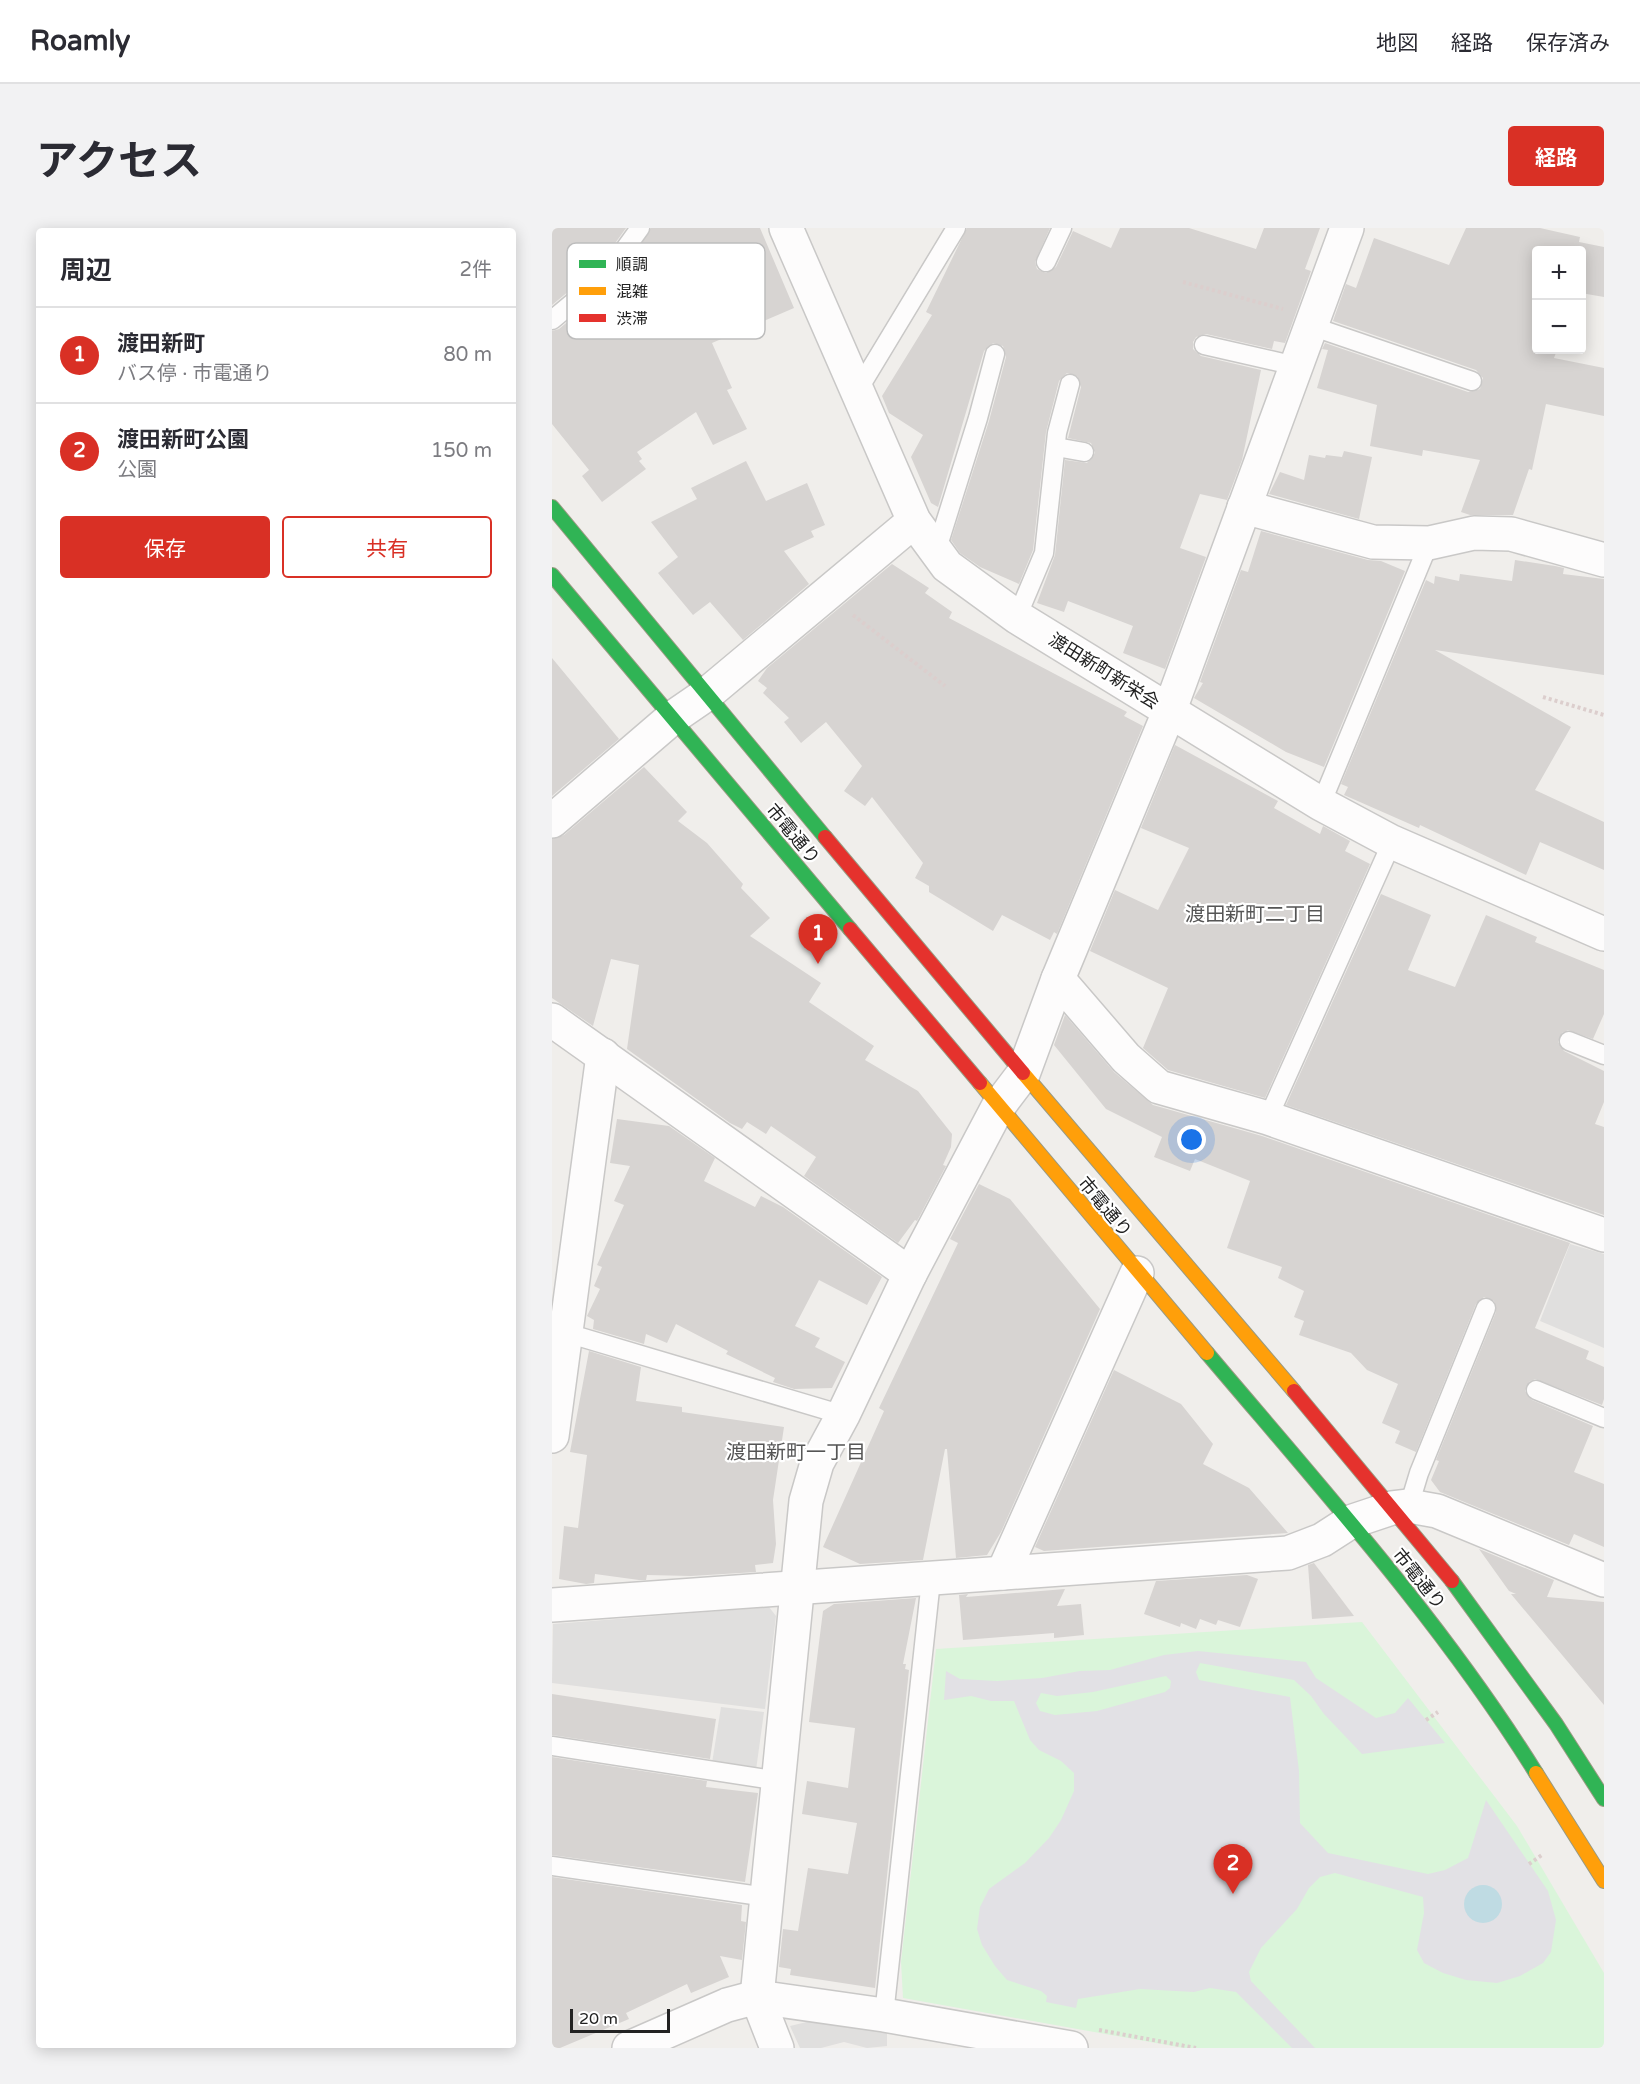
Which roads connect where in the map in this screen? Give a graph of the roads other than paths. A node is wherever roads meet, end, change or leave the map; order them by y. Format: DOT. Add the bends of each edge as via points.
graph roads {
  1 [pos="640,228"];
  2 [pos="786,228"];
  3 [pos="956,228"];
  4 [pos="1062,228"];
  5 [pos="1347,228"];
  6 [pos="629,243"];
  7 [pos="1046,262"];
  8 [pos="567,308"];
  9 [pos="552,320"];
  10 [pos="1313,322"];
  11 [pos="1204,345"];
  12 [pos="995,354"];
  13 [pos="1296,366"];
  14 [pos="1472,381"];
  15 [pos="1070,384"];
  16 [pos="858,390"];
  17 [pos="1056,447"];
  18 [pos="1084,452"];
  19 [pos="552,507"];
  20 [pos="1244,507"];
  21 [pos="914,520"];
  22 [pos="1429,543"];
  23 [pos="936,552"];
  24 [pos="1604,560"];
  25 [pos="552,575"];
  26 [pos="1017,617"];
  27 [pos="707,694"];
  28 [pos="1169,712"];
  29 [pos="672,718"];
  30 [pos="1321,804"];
  31 [pos="552,821"];
  32 [pos="1392,842"];
  33 [pos="1604,934"];
  34 [pos="1058,979"];
  35 [pos="552,1020"];
  36 [pos="1569,1041"];
  37 [pos="603,1054"];
  38 [pos="1604,1055"];
  39 [pos="1023,1074"];
  40 [pos="998,1107"];
  41 [pos="1268,1118"];
  42 [pos="1604,1235"];
  43 [pos="1137,1273"];
  44 [pos="910,1274"];
  45 [pos="1486,1308"];
  46 [pos="559,1330"];
  47 [pos="1536,1390"];
  48 [pos="843,1415"];
  49 [pos="1604,1418"];
  50 [pos="552,1436"];
  51 [pos="1401,1507"];
  52 [pos="1350,1522"];
  53 [pos="1004,1573"];
  54 [pos="931,1580"];
  55 [pos="1604,1580"];
  56 [pos="798,1589"];
  57 [pos="552,1605"];
  58 [pos="552,1746"];
  59 [pos="779,1781"];
  60 [pos="1604,1799"];
  61 [pos="552,1866"];
  62 [pos="1604,1881"];
  63 [pos="767,1897"];
  64 [pos="757,1997"];
  65 [pos="884,2015"];
  66 [pos="1015,2043"];
  67 [pos="629,2048"];
  68 [pos="777,2048"];
  69 [pos="1071,2048"];
  1 -- 6 [label="lane"];
  2 -- 16 [label="street, 渡田新町新栄会"];
  3 -- 16 [label="lane"];
  4 -- 7 [label="lane"];
  5 -- 10 [label="street"];
  8 -- 9 [label="lane"];
  10 -- 13 [label="street"];
  10 -- 14 [label="lane"];
  11 -- 13 [label="lane"];
  12 -- 23 [label="lane"];
  13 -- 20 [label="street"];
  15 -- 17 [label="lane"];
  16 -- 21 [label="street, 渡田新町新栄会"];
  17 -- 18 [label="lane"];
  17 -- 26 [label="lane" via="1044,553"];
  19 -- 27 [label="street, 市電通り"];
  20 -- 22 [label="street" via="1374,542"];
  20 -- 28 [label="street"];
  21 -- 23 [label="street, 渡田新町新栄会"];
  21 -- 27 [label="street"];
  22 -- 24 [label="street" via="1474,533 1511,534"];
  22 -- 30 [label="lane"];
  23 -- 26 [label="street, 渡田新町新栄会" via="965,581"];
  25 -- 29 [label="street, 市電通り"];
  26 -- 28 [label="street, 渡田新町新栄会"];
  27 -- 29 [label="street"];
  27 -- 39 [label="street, 市電通り"];
  28 -- 30 [label="street, 渡田新町新栄会"];
  28 -- 34 [label="street"];
  29 -- 31 [label="street"];
  29 -- 40 [label="street, 市電通り"];
  30 -- 32 [label="street, 渡田新町新栄会"];
  32 -- 33 [label="street, 渡田新町新栄会"];
  32 -- 41 [label="lane"];
  34 -- 39 [label="street"];
  34 -- 41 [label="street" via="1126,1058 1159,1087"];
  35 -- 37 [label="street"];
  36 -- 38 [label="lane"];
  37 -- 44 [label="street"];
  37 -- 46 [label="street"];
  39 -- 40 [label="street"];
  39 -- 51 [label="street, 市電通り"];
  40 -- 43 [label="street, 市電通り"];
  40 -- 44 [label="street"];
  41 -- 42 [label="street"];
  43 -- 52 [label="street, 市電通り"];
  43 -- 53 [label="street"];
  44 -- 48 [label="street"];
  45 -- 51 [label="lane" via="1419,1473"];
  46 -- 48 [label="lane"];
  46 -- 50 [label="street"];
  47 -- 49 [label="lane"];
  48 -- 56 [label="street" via="817,1464 806,1501"];
  51 -- 52 [label="street"];
  51 -- 55 [label="street" via="1437,1511"];
  51 -- 60 [label="street, 市電通り" via="1560,1726"];
  52 -- 53 [label="street" via="1322,1540 1288,1553"];
  52 -- 62 [label="street, 市電通り" via="1496,1709"];
  53 -- 54 [label="street"];
  54 -- 56 [label="street"];
  54 -- 65 [label="lane"];
  56 -- 57 [label="street"];
  56 -- 59 [label="street"];
  58 -- 59 [label="lane"];
  59 -- 63 [label="street"];
  61 -- 63 [label="lane"];
  63 -- 64 [label="street"];
  64 -- 65 [label="street"];
  64 -- 67 [label="street" via="727,2005"];
  64 -- 68 [label="street"];
  65 -- 66 [label="street"];
  66 -- 69 [label="street"];
}
